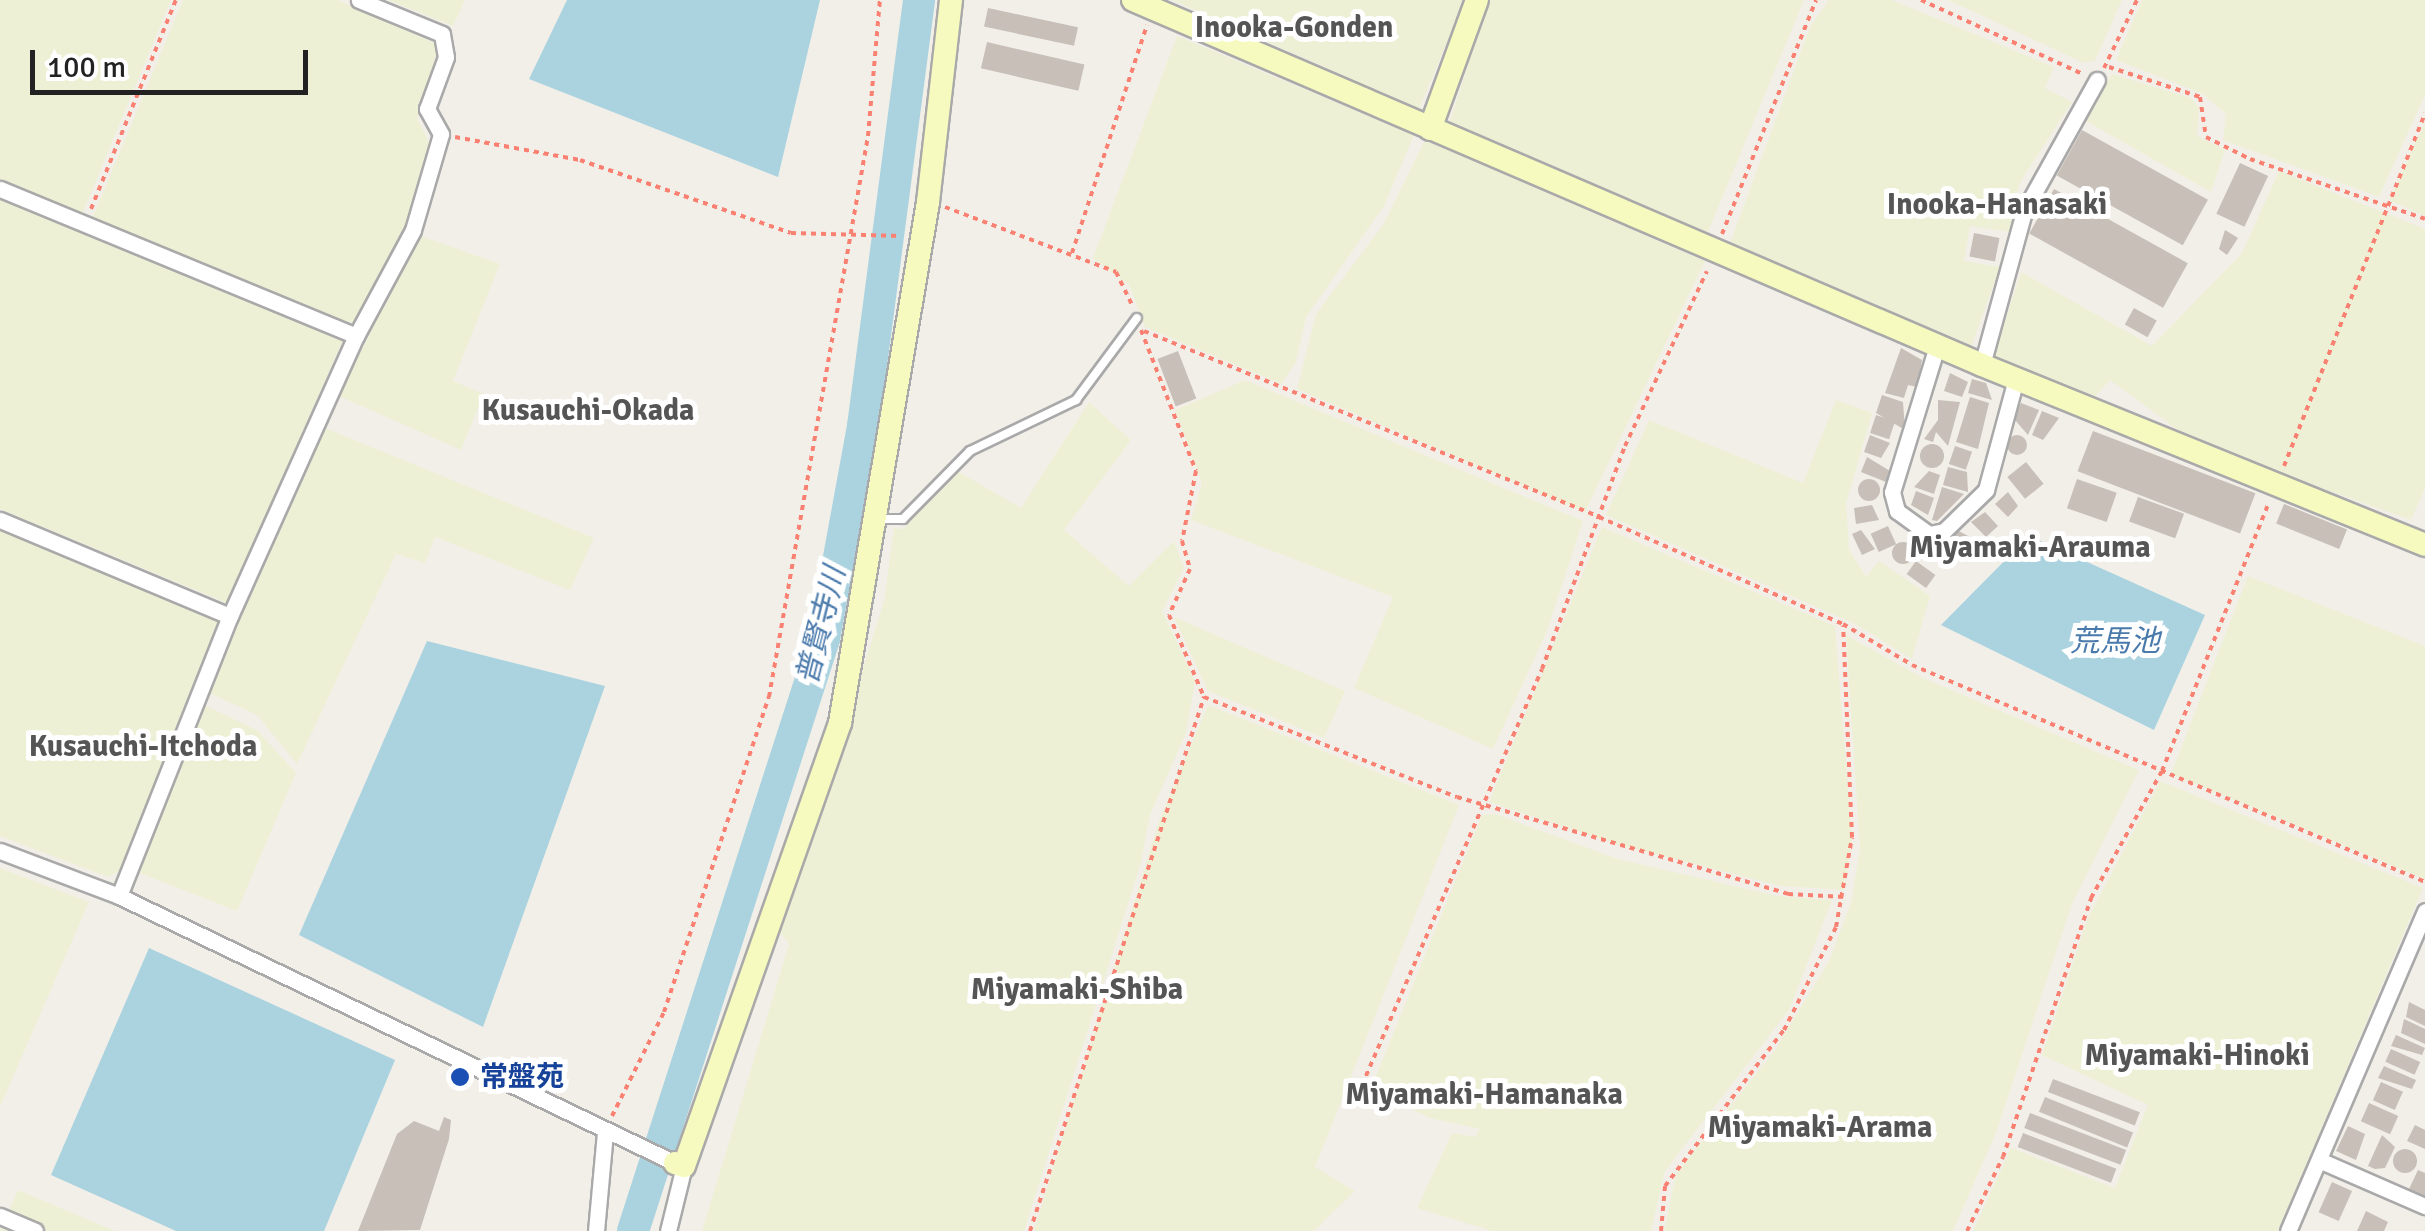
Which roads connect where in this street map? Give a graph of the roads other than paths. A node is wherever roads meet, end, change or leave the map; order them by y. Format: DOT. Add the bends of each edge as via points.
graph roads {
  1 [pos="360,0"];
  2 [pos="951,0"];
  3 [pos="1477,0"];
  4 [pos="1149,4"];
  5 [pos="2101,73"];
  6 [pos="1430,129"];
  7 [pos="0,189"];
  8 [pos="1137,318"];
  9 [pos="356,336"];
  10 [pos="1937,346"];
  11 [pos="1982,365"];
  12 [pos="2016,379"];
  13 [pos="878,518"];
  14 [pos="0,520"];
  15 [pos="2425,545"];
  16 [pos="230,616"];
  17 [pos="0,851"];
  18 [pos="119,896"];
  19 [pos="2425,911"];
  20 [pos="605,1132"];
  21 [pos="2319,1160"];
  22 [pos="680,1164"];
  23 [pos="2425,1206"];
  24 [pos="0,1216"];
  25 [pos="35,1231"];
  26 [pos="596,1231"];
  27 [pos="668,1231"];
  28 [pos="2288,1231"];
  1 -- 9 [label="street" via="442,34 446,57 427,109 441,134 413,230"];
  2 -- 13 [label="street" via="928,202"];
  3 -- 6 [label="street"];
  4 -- 6 [label="street"];
  5 -- 11 [label="street" via="2024,212"];
  6 -- 10 [label="street"];
  7 -- 9 [label="street"];
  8 -- 13 [label="lane" via="1076,400 970,451 903,519"];
  9 -- 16 [label="street"];
  10 -- 11 [label="street"];
  10 -- 12 [label="street" via="1892,492 1896,512 1929,534 1944,531 1986,490"];
  11 -- 12 [label="street"];
  12 -- 15 [label="street"];
  13 -- 22 [label="street" via="840,723"];
  14 -- 16 [label="street"];
  16 -- 18 [label="street"];
  17 -- 18 [label="street"];
  18 -- 20 [label="street"];
  19 -- 21 [label="street"];
  20 -- 22 [label="street"];
  20 -- 26 [label="street"];
  21 -- 23 [label="street"];
  21 -- 28 [label="street"];
  22 -- 27 [label="street"];
  24 -- 25 [label="street"];
}
